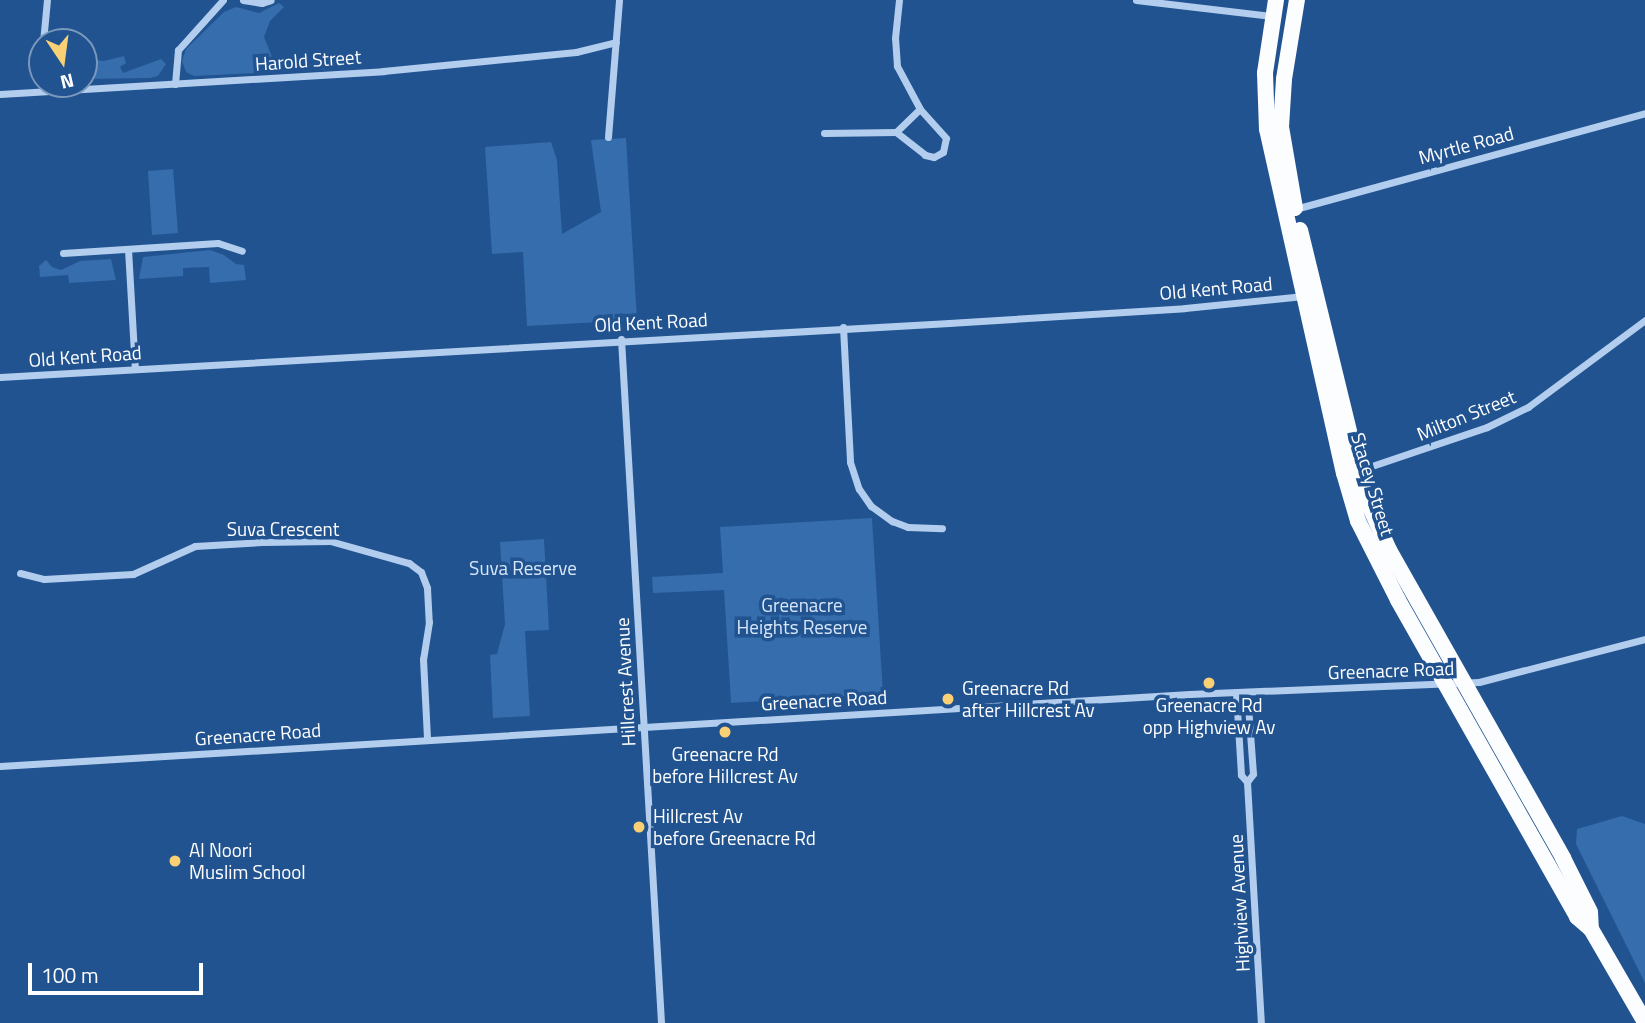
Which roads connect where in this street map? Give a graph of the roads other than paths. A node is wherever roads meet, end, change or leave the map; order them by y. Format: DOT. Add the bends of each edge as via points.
graph roads {
  1 [pos="47,0"];
  2 [pos="223,0"];
  3 [pos="243,0"];
  4 [pos="271,0"];
  5 [pos="619,0"];
  6 [pos="899,0"];
  7 [pos="1136,0"];
  8 [pos="1297,0"];
  9 [pos="1274,8"];
  10 [pos="44,28"];
  11 [pos="616,42"];
  12 [pos="175,84"];
  13 [pos="98,88"];
  14 [pos="28,92"];
  15 [pos="0,94"];
  16 [pos="920,109"];
  17 [pos="1645,113"];
  18 [pos="896,132"];
  19 [pos="824,133"];
  20 [pos="608,137"];
  21 [pos="1295,209"];
  22 [pos="128,249"];
  23 [pos="242,251"];
  24 [pos="63,253"];
  25 [pos="1303,296"];
  26 [pos="1645,320"];
  27 [pos="843,327"];
  28 [pos="621,339"];
  29 [pos="135,369"];
  30 [pos="0,377"];
  31 [pos="1357,471"];
  32 [pos="942,528"];
  33 [pos="20,572"];
  34 [pos="1645,639"];
  35 [pos="1465,683"];
  36 [pos="1446,684"];
  37 [pos="1247,692"];
  38 [pos="1236,693"];
  39 [pos="644,726"];
  40 [pos="427,739"];
  41 [pos="0,765"];
  42 [pos="1247,782"];
  43 [pos="1591,929"];
  44 [pos="1645,1022"];
  45 [pos="661,1023"];
  46 [pos="1261,1023"];
  1 -- 10 [label="street"];
  2 -- 12 [label="street" via="178,50"];
  3 -- 4 [label="street" via="262,4"];
  5 -- 11 [label="street"];
  6 -- 16 [label="street" via="897,66"];
  7 -- 9 [label="street"];
  8 -- 21 [label="highway, Stacey Street" via="1281,109 1283,151"];
  9 -- 25 [label="highway, Stacey Street" via="1265,74 1266,114"];
  11 -- 12 [label="street, Harold Street" via="576,52 447,66"];
  11 -- 20 [label="street"];
  12 -- 13 [label="street, Harold Street"];
  14 -- 15 [label="street, Harold Street"];
  16 -- 18 [label="street"];
  16 -- 18 [label="street" via="946,138 943,152 925,155"];
  17 -- 21 [label="street, Myrtle Road"];
  18 -- 19 [label="street"];
  21 -- 31 [label="highway, Stacey Street"];
  22 -- 23 [label="street" via="218,243"];
  22 -- 24 [label="street"];
  22 -- 29 [label="street"];
  25 -- 27 [label="street, Old Kent Road" via="1185,308"];
  25 -- 36 [label="highway, Stacey Street" via="1358,521"];
  26 -- 31 [label="street, Milton Street" via="1528,407 1487,427"];
  27 -- 28 [label="street, Old Kent Road"];
  27 -- 32 [label="street" via="850,462 859,489 871,506 892,521 908,527"];
  28 -- 29 [label="street, Old Kent Road"];
  28 -- 39 [label="street, Hillcrest Avenue"];
  29 -- 30 [label="street, Old Kent Road"];
  31 -- 35 [label="highway, Stacey Street" via="1389,550"];
  33 -- 40 [label="street, Suva Crescent" via="44,579 133,574 195,546 262,542 330,541 409,563 421,572 428,588 429,628 423,659"];
  34 -- 35 [label="street, Greenacre Road"];
  35 -- 36 [label="street, Greenacre Road"];
  35 -- 43 [label="highway, Stacey Street" via="1563,858 1590,912"];
  36 -- 37 [label="street, Greenacre Road"];
  36 -- 43 [label="highway, Stacey Street" via="1577,917"];
  37 -- 38 [label="street, Greenacre Road"];
  37 -- 42 [label="street, Highview Avenue" via="1253,774"];
  38 -- 39 [label="street, Greenacre Road"];
  38 -- 42 [label="street, Highview Avenue" via="1241,775"];
  39 -- 40 [label="street, Greenacre Road"];
  39 -- 45 [label="street, Hillcrest Avenue"];
  40 -- 41 [label="street, Greenacre Road"];
  42 -- 46 [label="street, Highview Avenue"];
  43 -- 44 [label="highway, Stacey Street"];
}
